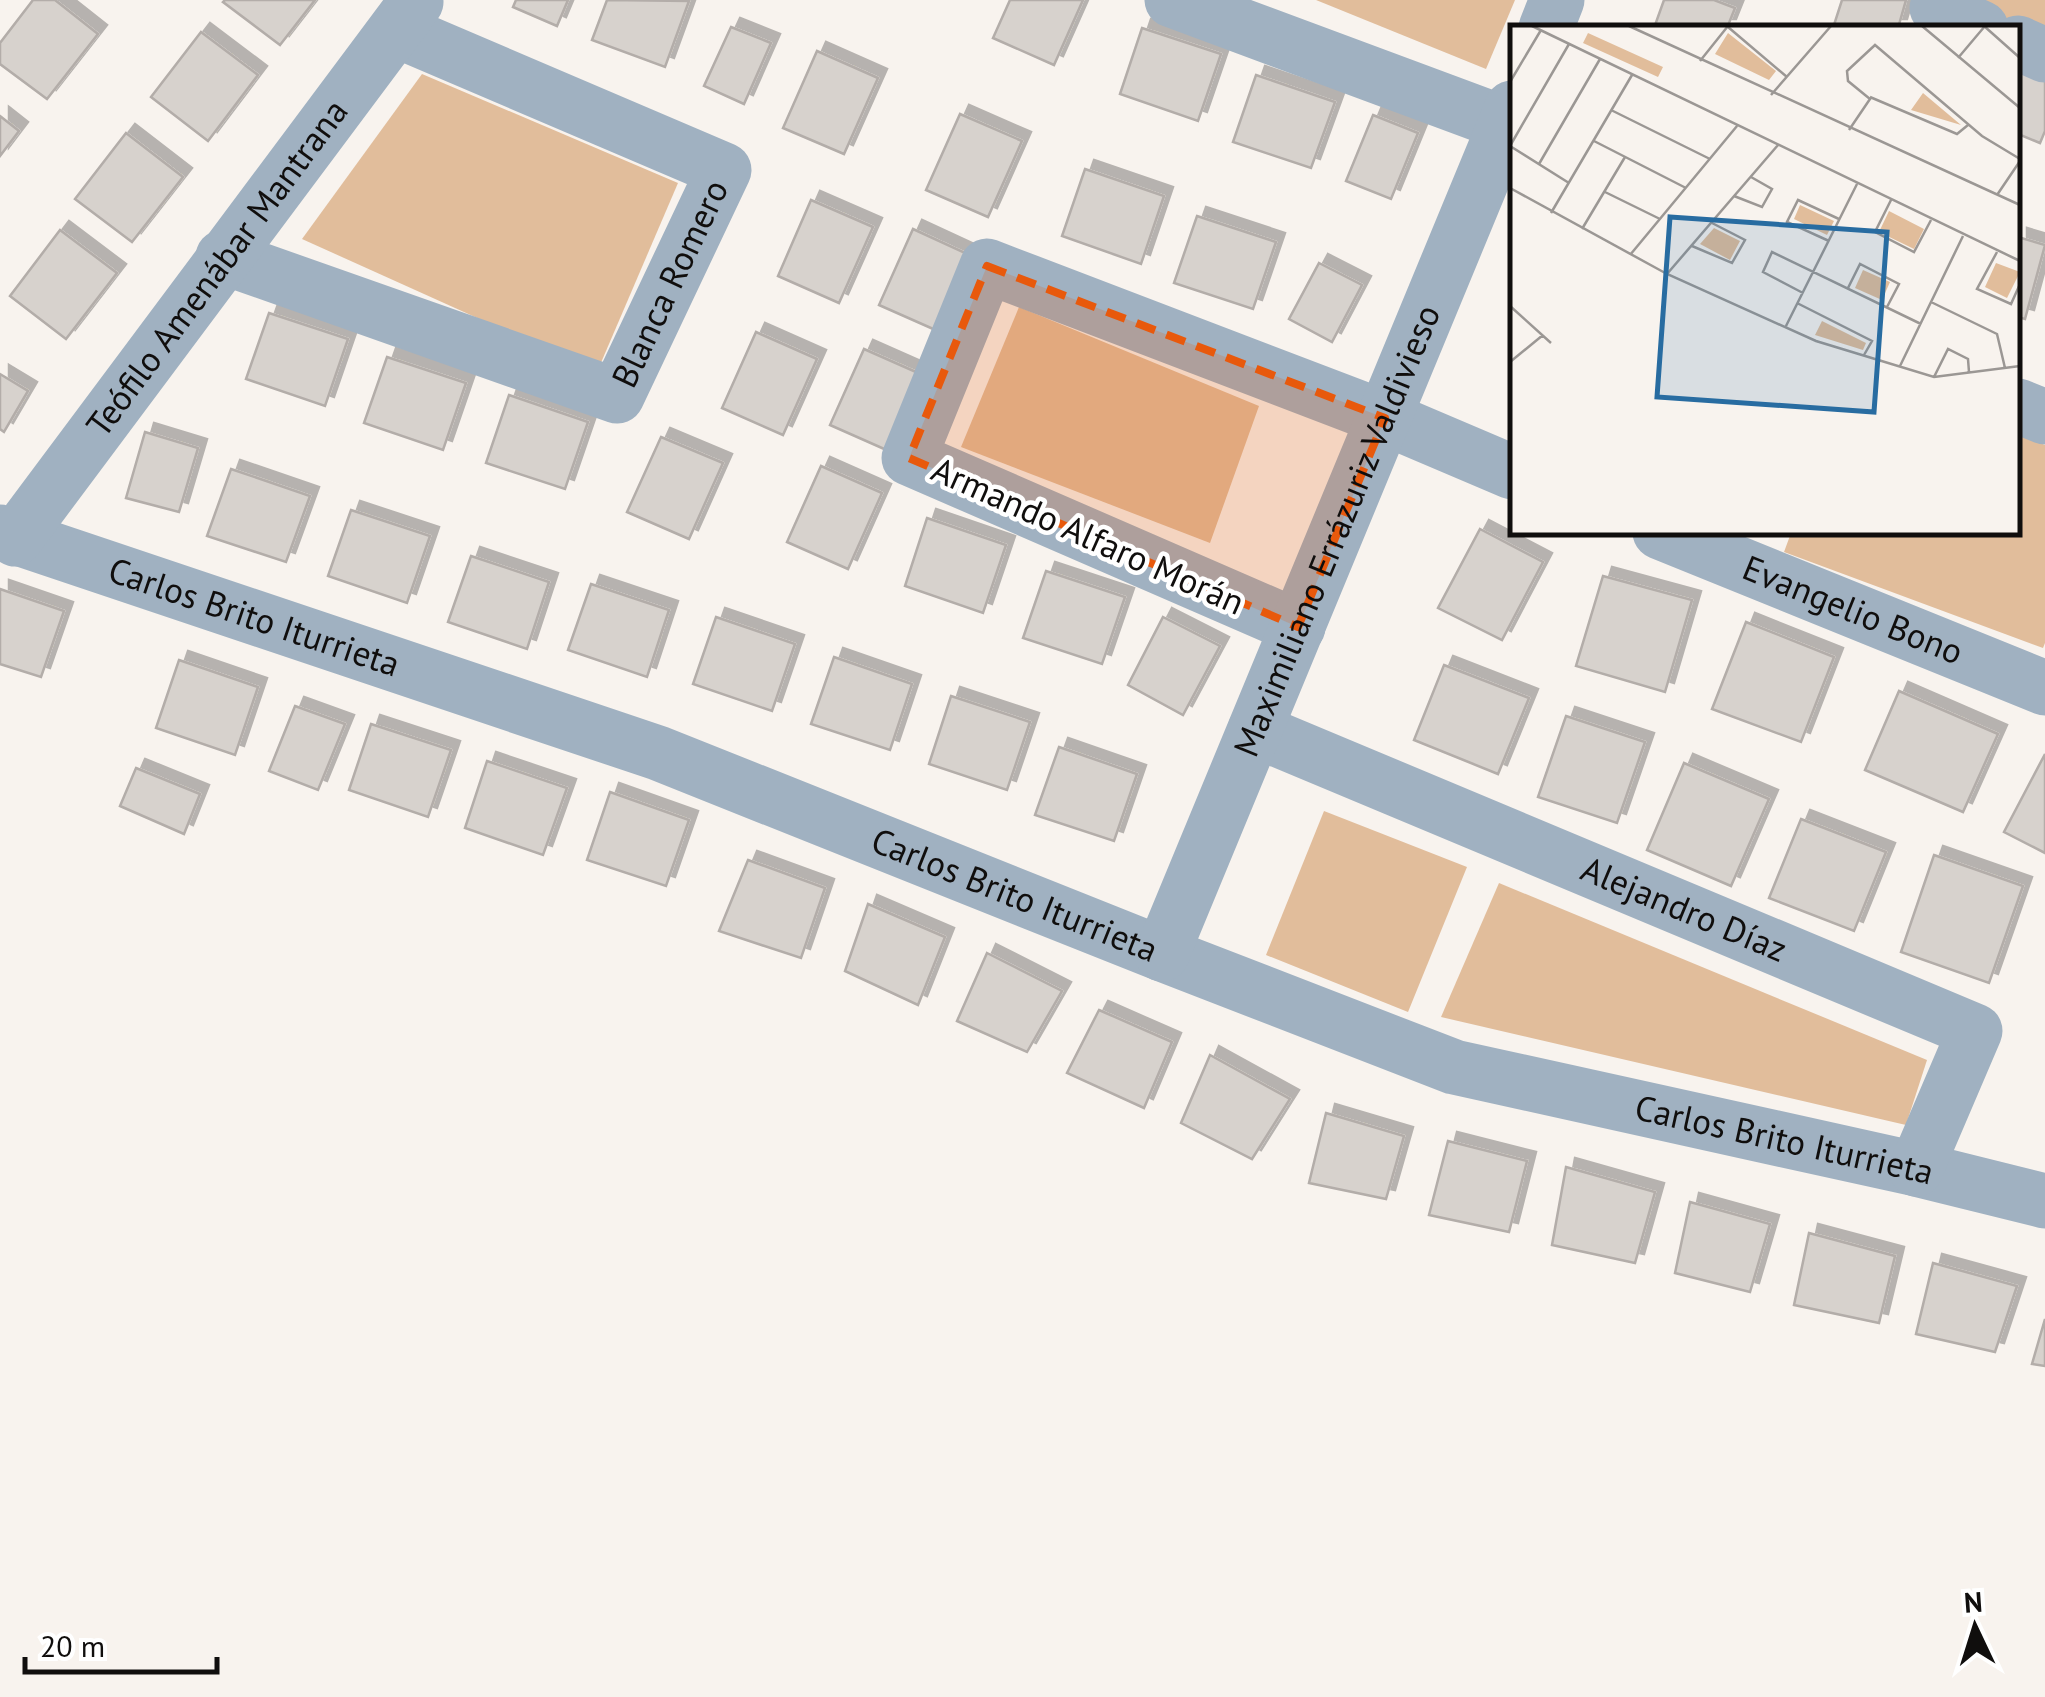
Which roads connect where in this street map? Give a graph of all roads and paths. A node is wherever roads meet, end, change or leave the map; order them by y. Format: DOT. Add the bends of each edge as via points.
graph roads {
  1 [pos="1172,0"];
  2 [pos="1557,0"];
  3 [pos="1940,0"];
  4 [pos="407,15"];
  5 [pos="1547,25"];
  6 [pos="1975,25"];
  7 [pos="2020,44"];
  8 [pos="2045,55"];
  9 [pos="1509,116"];
  10 [pos="223,257"];
  11 [pos="2020,407"];
  12 [pos="2045,417"];
  13 [pos="1384,418"];
  14 [pos="1510,471"];
  15 [pos="7,535"];
  16 [pos="1676,535"];
  17 [pos="1722,544"];
  18 [pos="1298,627"];
  19 [pos="2045,688"];
  20 [pos="1255,730"];
  21 [pos="1162,954"];
  22 [pos="1916,1169"];
  23 [pos="2045,1201"];
  1 -- 9 [label="street"];
  2 -- 5 [label="street"];
  3 -- 6 [label="street" via="1937,8"];
  4 -- 10 [label="street, Teófilo Amenábar Mantrana"];
  4 -- 10 [label="street, Blanca Romero" via="724,170 617,396"];
  7 -- 8 [label="street"];
  9 -- 13 [label="street, Maximiliano Errázuriz Valdivieso"];
  10 -- 15 [label="street, Teófilo Amenábar Mantrana"];
  11 -- 12 [label="street"];
  13 -- 14 [label="street"];
  13 -- 18 [label="street, Maximiliano Errázuriz Valdivieso"];
  13 -- 18 [label="street, Armando Alfaro Morán" via="987,266 909,458"];
  15 -- 21 [label="street, Carlos Brito Iturrieta" via="658,753"];
  16 -- 17 [label="street, Evangelio Bono"];
  17 -- 19 [label="street, Evangelio Bono"];
  18 -- 20 [label="street, Maximiliano Errázuriz Valdivieso"];
  20 -- 21 [label="street, Maximiliano Errázuriz Valdivieso"];
  20 -- 22 [label="street, Alejandro Díaz" via="1975,1031"];
  21 -- 22 [label="street, Carlos Brito Iturrieta" via="1454,1067"];
  22 -- 23 [label="street, Carlos Brito Iturrieta"];
}
